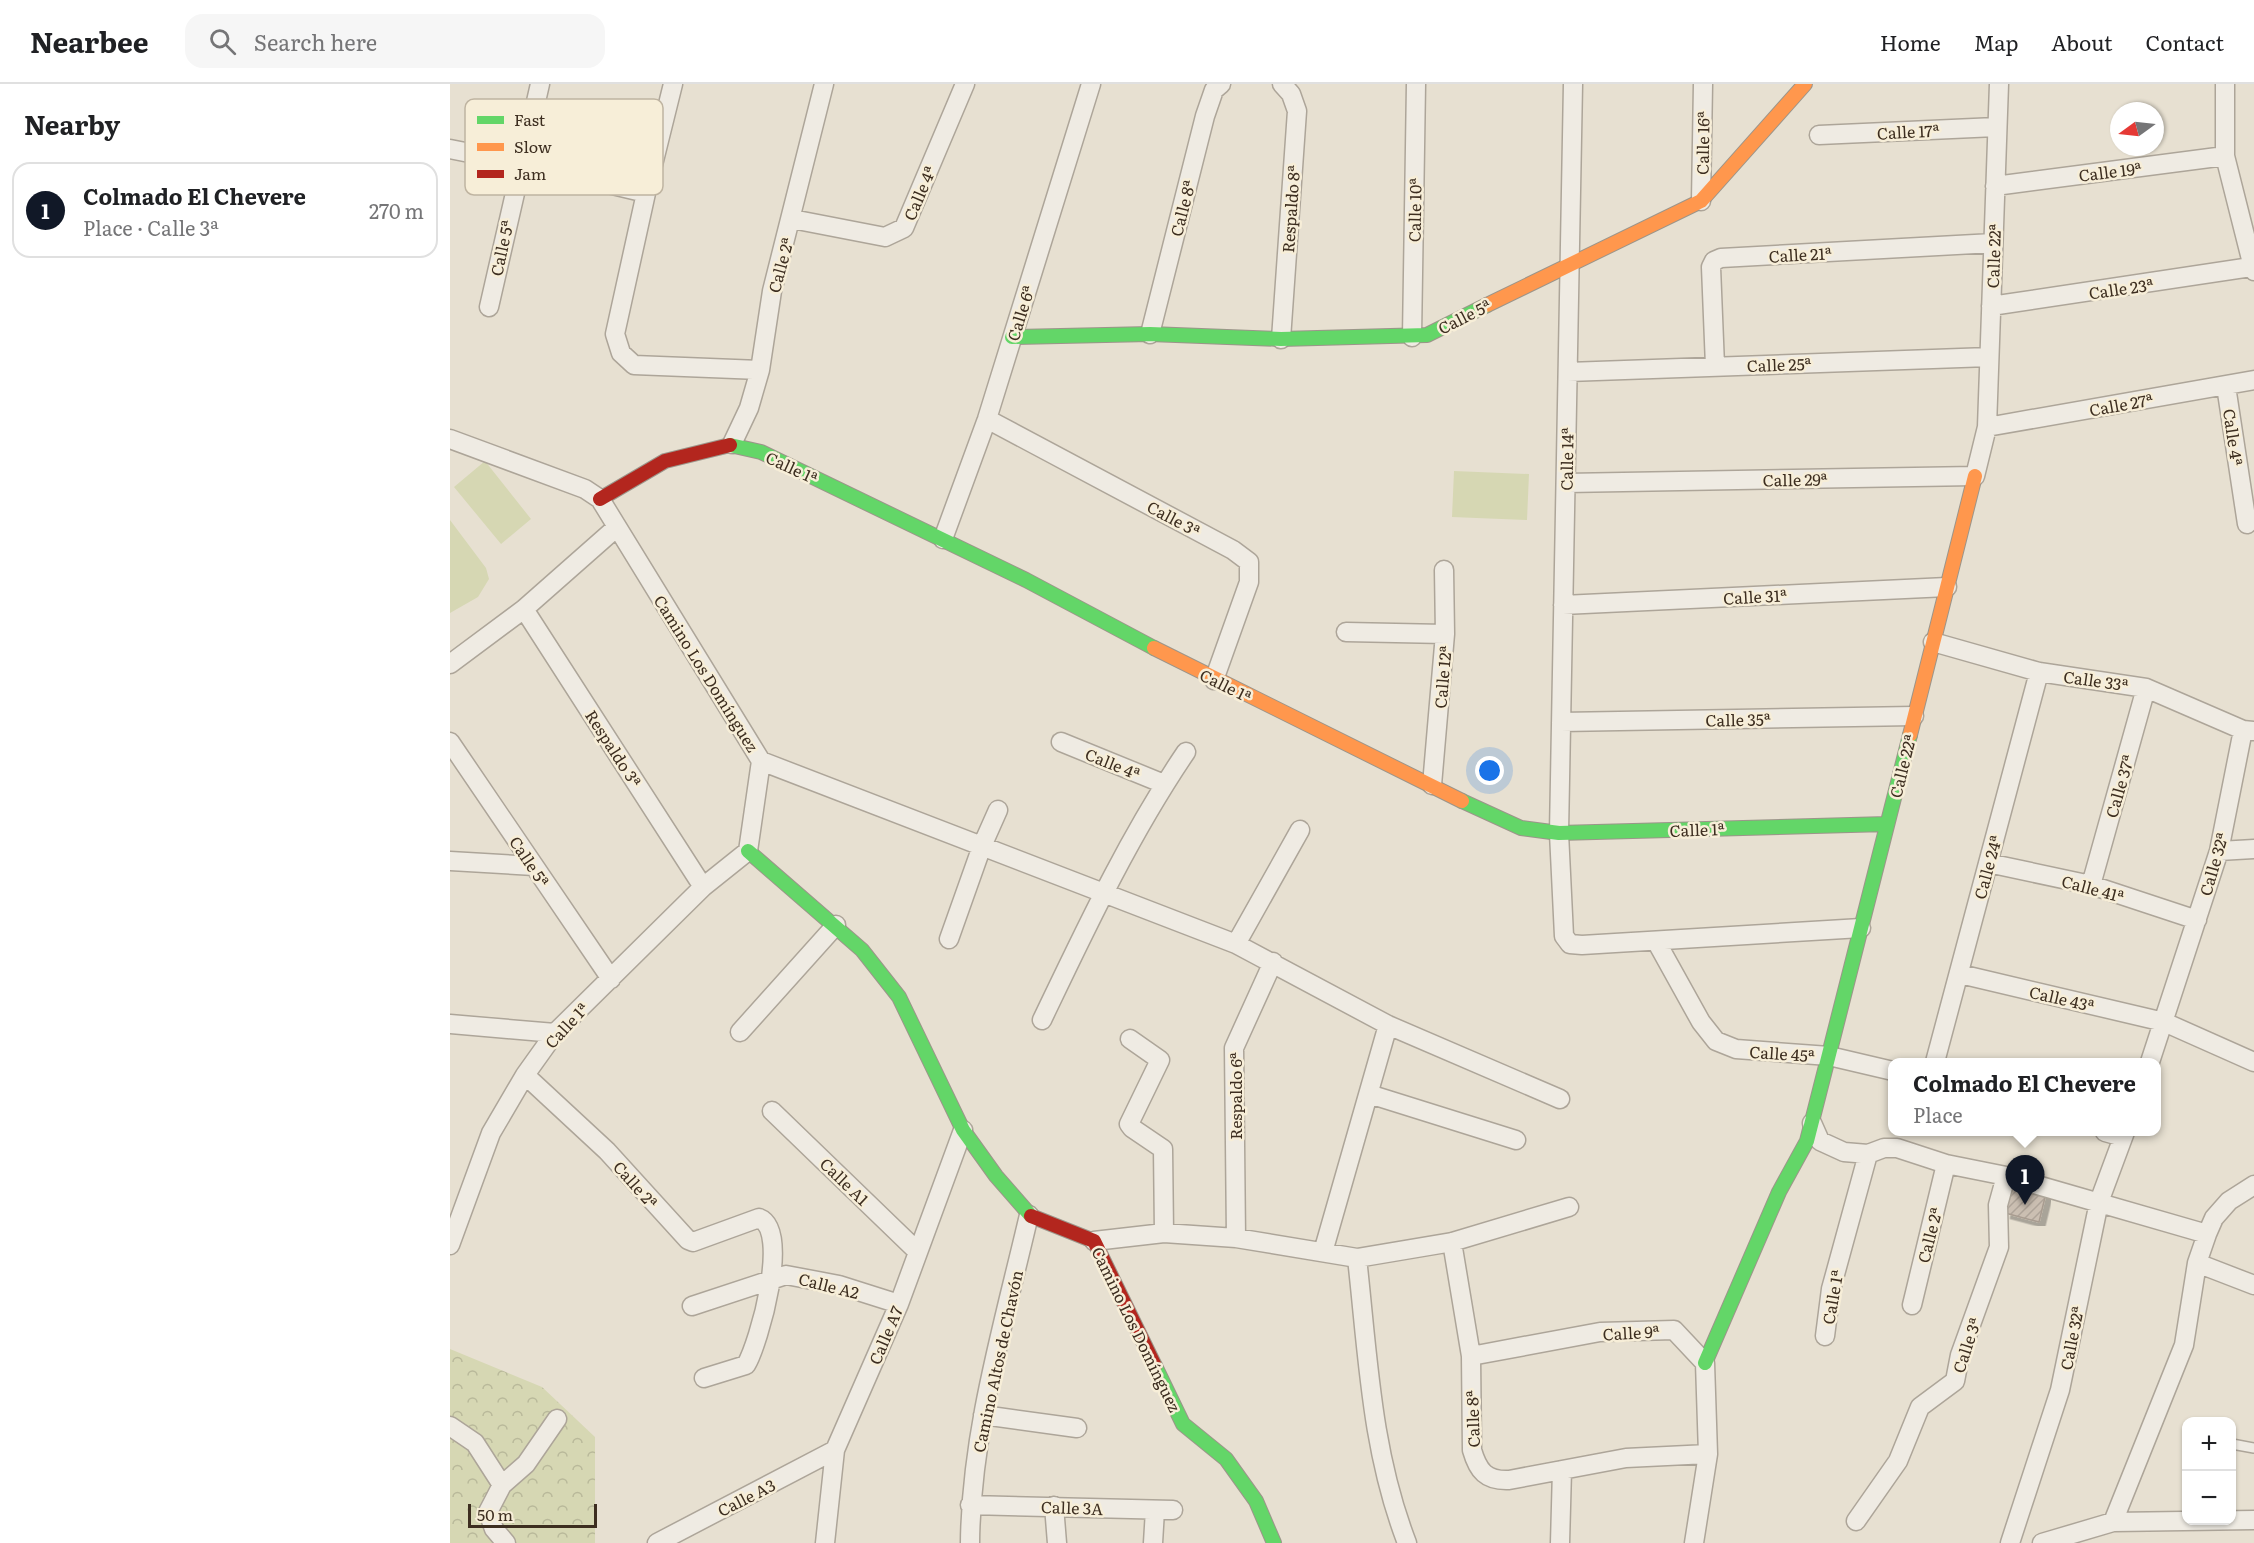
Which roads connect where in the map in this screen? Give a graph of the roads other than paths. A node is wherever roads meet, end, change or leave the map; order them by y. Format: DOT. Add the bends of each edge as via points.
graph roads {
  1 [pos="540,84"];
  2 [pos="673,84"];
  3 [pos="824,84"];
  4 [pos="965,84"];
  5 [pos="1091,84"];
  6 [pos="1221,84"];
  7 [pos="1282,84"];
  8 [pos="1416,84"];
  9 [pos="1573,84"];
  10 [pos="1703,84"];
  11 [pos="1805,84"];
  12 [pos="1998,84"];
  13 [pos="2225,84"];
  14 [pos="536,99"];
  15 [pos="663,124"];
  16 [pos="1996,127"];
  17 [pos="1819,135"];
  18 [pos="450,149"];
  19 [pos="465,152"];
  20 [pos="2226,156"];
  21 [pos="1995,186"];
  22 [pos="513,195"];
  23 [pos="646,195"];
  24 [pos="1701,201"];
  25 [pos="792,219"];
  26 [pos="1993,243"];
  27 [pos="1570,263"];
  28 [pos="2252,269"];
  29 [pos="1991,306"];
  30 [pos="489,307"];
  31 [pos="1150,334"];
  32 [pos="1012,337"];
  33 [pos="1412,337"];
  34 [pos="1281,339"];
  35 [pos="1989,357"];
  36 [pos="1715,366"];
  37 [pos="760,370"];
  38 [pos="1568,372"];
  39 [pos="2254,380"];
  40 [pos="2226,386"];
  41 [pos="987,419"];
  42 [pos="1987,427"];
  43 [pos="450,439"];
  44 [pos="732,444"];
  45 [pos="1975,476"];
  46 [pos="1566,483"];
  47 [pos="600,499"];
  48 [pos="2247,524"];
  49 [pos="617,527"];
  50 [pos="944,539"];
  51 [pos="1444,570"];
  52 [pos="1947,587"];
  53 [pos="1563,605"];
  54 [pos="524,609"];
  55 [pos="1346,632"];
  56 [pos="1445,634"];
  57 [pos="1933,642"];
  58 [pos="450,664"];
  59 [pos="2039,672"];
  60 [pos="1214,680"];
  61 [pos="2146,688"];
  62 [pos="1914,716"];
  63 [pos="1561,722"];
  64 [pos="2249,731"];
  65 [pos="450,742"];
  66 [pos="1061,742"];
  67 [pos="1186,752"];
  68 [pos="761,761"];
  69 [pos="1164,784"];
  70 [pos="1432,785"];
  71 [pos="998,810"];
  72 [pos="1887,824"];
  73 [pos="1300,830"];
  74 [pos="1559,833"];
  75 [pos="982,846"];
  76 [pos="2254,849"];
  77 [pos="748,851"];
  78 [pos="2219,851"];
  79 [pos="450,861"];
  80 [pos="1988,863"];
  81 [pos="534,866"];
  82 [pos="2091,885"];
  83 [pos="703,887"];
  84 [pos="1103,893"];
  85 [pos="2197,920"];
  86 [pos="836,925"];
  87 [pos="1861,928"];
  88 [pos="949,939"];
  89 [pos="1656,941"];
  90 [pos="1236,944"];
  91 [pos="1273,962"];
  92 [pos="1960,974"];
  93 [pos="611,979"];
  94 [pos="1042,1020"];
  95 [pos="2164,1022"];
  96 [pos="450,1024"];
  97 [pos="1388,1025"];
  98 [pos="740,1032"];
  99 [pos="555,1033"];
  100 [pos="1130,1040"];
  101 [pos="1829,1056"];
  102 [pos="1936,1058"];
  103 [pos="2151,1058"];
  104 [pos="2254,1062"];
  105 [pos="1888,1070"];
  106 [pos="525,1075"];
  107 [pos="1369,1094"];
  108 [pos="1560,1099"];
  109 [pos="772,1111"];
  110 [pos="1812,1123"];
  111 [pos="963,1130"];
  112 [pos="2123,1136"];
  113 [pos="1516,1140"];
  114 [pos="1868,1154"];
  115 [pos="1946,1164"];
  116 [pos="2006,1176"];
  117 [pos="2254,1185"];
  118 [pos="457,1198"];
  119 [pos="2099,1202"];
  120 [pos="1569,1207"];
  121 [pos="1029,1215"];
  122 [pos="1164,1233"];
  123 [pos="2206,1234"];
  124 [pos="1236,1238"];
  125 [pos="1094,1241"];
  126 [pos="1452,1242"];
  127 [pos="450,1245"];
  128 [pos="918,1252"];
  129 [pos="1323,1252"];
  130 [pos="1358,1258"];
  131 [pos="2197,1263"];
  132 [pos="771,1280"];
  133 [pos="2254,1286"];
  134 [pos="899,1304"];
  135 [pos="1912,1305"];
  136 [pos="692,1306"];
  137 [pos="1825,1336"];
  138 [pos="1471,1356"];
  139 [pos="1705,1363"];
  140 [pos="704,1378"];
  141 [pos="982,1415"];
  142 [pos="556,1419"];
  143 [pos="450,1426"];
  144 [pos="1077,1428"];
  145 [pos="2236,1445"];
  146 [pos="2254,1448"];
  147 [pos="835,1450"];
  148 [pos="1708,1454"];
  149 [pos="1562,1470"];
  150 [pos="502,1485"];
  151 [pos="970,1505"];
  152 [pos="1054,1506"];
  153 [pos="1155,1510"];
  154 [pos="1173,1510"];
  155 [pos="2254,1520"];
  156 [pos="1856,1521"];
  157 [pos="2114,1522"];
  158 [pos="1698,1541"];
  159 [pos="506,1543"];
  160 [pos="657,1543"];
  161 [pos="825,1543"];
  162 [pos="970,1543"];
  163 [pos="1057,1543"];
  164 [pos="1153,1543"];
  165 [pos="1274,1543"];
  166 [pos="1407,1543"];
  167 [pos="1560,1543"];
  168 [pos="2010,1543"];
  169 [pos="2043,1543"];
  1 -- 14 [label="street, Calle 5ª"];
  2 -- 15 [label="street"];
  3 -- 25 [label="street, Calle 2ª"];
  4 -- 25 [label="street, Calle 4ª" via="899,232 885,237"];
  5 -- 32 [label="street, Calle 6ª"];
  6 -- 31 [label="street, Calle 8ª" via="1214,90 1205,116"];
  7 -- 34 [label="street, Respaldo 8ª" via="1291,94 1296,111"];
  8 -- 33 [label="street, Calle 10ª"];
  9 -- 27 [label="street, Calle 14ª"];
  10 -- 24 [label="street, Calle 16ª"];
  11 -- 24 [label="street, Calle 5ª"];
  12 -- 16 [label="street, Calle 22ª"];
  13 -- 20 [label="street"];
  16 -- 17 [label="street, Calle 17ª"];
  16 -- 21 [label="street, Calle 22ª"];
  18 -- 19 [label="street"];
  20 -- 21 [label="street, Calle 19ª"];
  20 -- 28 [label="street"];
  21 -- 26 [label="street, Calle 22ª"];
  22 -- 30 [label="street, Calle 5ª"];
  23 -- 37 [label="street" via="615,334 621,353 633,365"];
  24 -- 27 [label="street, Calle 5ª"];
  25 -- 37 [label="street, Calle 2ª" via="772,291"];
  26 -- 29 [label="street, Calle 22ª"];
  26 -- 36 [label="street, Calle 21ª" via="1714,261 1711,267"];
  27 -- 33 [label="street, Calle 5ª" via="1427,334"];
  27 -- 38 [label="street, Calle 14ª"];
  28 -- 29 [label="street, Calle 23ª"];
  29 -- 35 [label="street, Calle 22ª"];
  31 -- 32 [label="street, Calle 5ª"];
  31 -- 34 [label="street, Calle 5ª"];
  32 -- 41 [label="street, Calle 6ª"];
  33 -- 34 [label="street, Calle 5ª"];
  35 -- 36 [label="street, Calle 25ª"];
  35 -- 42 [label="street, Calle 22ª"];
  36 -- 38 [label="street, Calle 25ª"];
  37 -- 44 [label="street, Calle 2ª" via="749,408"];
  38 -- 46 [label="street, Calle 14ª"];
  39 -- 40 [label="street, Calle 27ª"];
  40 -- 42 [label="street, Calle 27ª"];
  40 -- 48 [label="street, Calle 4ª"];
  41 -- 50 [label="street, Calle 6ª"];
  41 -- 60 [label="street, Calle 3ª" via="1249,562 1250,582"];
  42 -- 45 [label="street"];
  43 -- 47 [label="street" via="585,489"];
  44 -- 47 [label="street" via="665,461"];
  44 -- 50 [label="street, Calle 1ª" via="761,453"];
  45 -- 46 [label="street, Calle 29ª"];
  45 -- 52 [label="street, Calle 22ª"];
  46 -- 53 [label="street, Calle 14ª"];
  47 -- 49 [label="street, Camino Los Domínguez"];
  49 -- 54 [label="street"];
  49 -- 68 [label="street, Camino Los Domínguez"];
  50 -- 60 [label="street, Calle 1ª"];
  51 -- 56 [label="street, Calle 12ª"];
  52 -- 53 [label="street, Calle 31ª"];
  52 -- 57 [label="street, Calle 22ª"];
  53 -- 63 [label="street, Calle 14ª"];
  54 -- 58 [label="street"];
  54 -- 83 [label="street, Respaldo 3ª"];
  55 -- 56 [label="street"];
  56 -- 70 [label="street, Calle 12ª"];
  57 -- 59 [label="street, Calle 33ª"];
  57 -- 62 [label="street, Calle 22ª"];
  59 -- 61 [label="street, Calle 33ª"];
  59 -- 80 [label="street, Calle 24ª"];
  60 -- 70 [label="street, Calle 1ª"];
  61 -- 64 [label="street, Calle 33ª"];
  61 -- 82 [label="street, Calle 37ª"];
  62 -- 63 [label="street, Calle 35ª"];
  62 -- 72 [label="street, Calle 22ª"];
  63 -- 74 [label="street, Calle 14ª"];
  64 -- 78 [label="street, Calle 32ª"];
  65 -- 81 [label="street, Calle 5ª"];
  66 -- 69 [label="street, Calle 4ª"];
  67 -- 69 [label="street"];
  68 -- 75 [label="street"];
  68 -- 77 [label="street, Camino Los Domínguez"];
  69 -- 84 [label="street"];
  70 -- 74 [label="street, Calle 1ª" via="1521,828"];
  71 -- 75 [label="street"];
  72 -- 74 [label="street, Calle 1ª"];
  72 -- 87 [label="street, Calle 22ª"];
  73 -- 90 [label="street"];
  74 -- 89 [label="street, Calle 14ª" via="1564,936 1570,944"];
  75 -- 84 [label="street"];
  75 -- 88 [label="street"];
  76 -- 78 [label="street"];
  77 -- 83 [label="street, Calle 1ª"];
  77 -- 86 [label="street, Camino Los Domínguez"];
  78 -- 85 [label="street, Calle 32ª"];
  79 -- 81 [label="street"];
  80 -- 82 [label="street, Calle 41ª"];
  80 -- 92 [label="street, Calle 24ª"];
  81 -- 93 [label="street, Calle 5ª"];
  82 -- 85 [label="street, Calle 41ª"];
  83 -- 93 [label="street, Calle 1ª"];
  84 -- 90 [label="street"];
  84 -- 94 [label="street"];
  85 -- 95 [label="street, Calle 32ª"];
  86 -- 98 [label="street"];
  86 -- 111 [label="street, Camino Los Domínguez" via="862,950 899,997"];
  87 -- 89 [label="street"];
  87 -- 101 [label="street, Calle 22ª"];
  89 -- 101 [label="street, Calle 45ª" via="1701,1022 1716,1041 1736,1049"];
  90 -- 91 [label="street"];
  91 -- 97 [label="street"];
  91 -- 124 [label="street, Respaldo 6ª" via="1234,1048"];
  92 -- 95 [label="street, Calle 43ª"];
  92 -- 102 [label="street, Calle 24ª"];
  93 -- 99 [label="street, Calle 1ª"];
  95 -- 103 [label="street, Calle 32ª"];
  95 -- 104 [label="street, Calle 43ª"];
  96 -- 99 [label="street"];
  97 -- 107 [label="street"];
  97 -- 108 [label="street"];
  99 -- 106 [label="street, Calle 1ª"];
  100 -- 122 [label="street" via="1160,1060 1129,1124 1163,1149"];
  101 -- 105 [label="street, Calle 45ª"];
  101 -- 110 [label="street, Calle 22ª"];
  106 -- 118 [label="street, Calle 1ª"];
  106 -- 132 [label="street, Calle 2ª" via="606,1151 688,1240 693,1242 763,1219 774,1250"];
  107 -- 113 [label="street"];
  107 -- 129 [label="street"];
  109 -- 128 [label="street, Calle A1"];
  110 -- 114 [label="street" via="1820,1141 1844,1152"];
  110 -- 139 [label="street, Calle 22ª"];
  111 -- 121 [label="street, Camino Los Domínguez"];
  111 -- 128 [label="street, Calle A7"];
  112 -- 119 [label="street, Calle 32ª"];
  114 -- 115 [label="street" via="1897,1148"];
  114 -- 137 [label="street, Calle 1ª" via="1831,1288"];
  115 -- 116 [label="street"];
  115 -- 135 [label="street, Calle 2ª"];
  116 -- 119 [label="street"];
  116 -- 156 [label="street, Calle 3ª" via="1998,1205 1999,1247 1960,1355 1955,1381 1920,1407 1898,1461"];
  117 -- 123 [label="street" via="2229,1201"];
  118 -- 127 [label="street, Calle 1ª"];
  119 -- 123 [label="street"];
  119 -- 168 [label="street, Calle 32ª" via="2060,1390"];
  120 -- 126 [label="street"];
  121 -- 125 [label="street, Camino Los Domínguez"];
  121 -- 141 [label="street, Camino Altos de Chavón"];
  122 -- 124 [label="street"];
  122 -- 125 [label="street"];
  123 -- 131 [label="street"];
  124 -- 129 [label="street"];
  125 -- 165 [label="street, Camino Los Domínguez" via="1183,1424 1226,1459 1256,1501"];
  126 -- 130 [label="street"];
  126 -- 138 [label="street, Calle 8ª"];
  128 -- 134 [label="street, Calle A7"];
  129 -- 130 [label="street"];
  130 -- 166 [label="street" via="1376,1436 1391,1501"];
  131 -- 133 [label="street"];
  131 -- 157 [label="street" via="2184,1345"];
  132 -- 134 [label="street, Calle A2" via="786,1275 839,1285"];
  132 -- 136 [label="street, Calle A2"];
  132 -- 140 [label="street" via="753,1354 746,1365"];
  134 -- 147 [label="street, Calle A7"];
  138 -- 139 [label="street, Calle 9ª" via="1600,1332 1674,1330"];
  138 -- 149 [label="street, Calle 8ª" via="1472,1450 1483,1475 1495,1481"];
  139 -- 148 [label="street"];
  141 -- 144 [label="street"];
  141 -- 151 [label="street, Camino Altos de Chavón"];
  142 -- 150 [label="street" via="526,1464"];
  143 -- 150 [label="street" via="475,1443"];
  145 -- 146 [label="lane"];
  147 -- 160 [label="street, Calle A3"];
  147 -- 161 [label="street, Calle A7"];
  148 -- 149 [label="street, Calle 8ª" via="1626,1458"];
  148 -- 158 [label="street"];
  149 -- 167 [label="street"];
  150 -- 159 [label="street" via="488,1512 494,1529"];
  151 -- 152 [label="street, Calle 3A"];
  151 -- 162 [label="street, Camino Altos de Chavón"];
  152 -- 153 [label="street, Calle 3A"];
  152 -- 163 [label="street"];
  153 -- 154 [label="street, Calle 3A"];
  153 -- 164 [label="street"];
  155 -- 157 [label="street"];
  157 -- 169 [label="street"];
}
